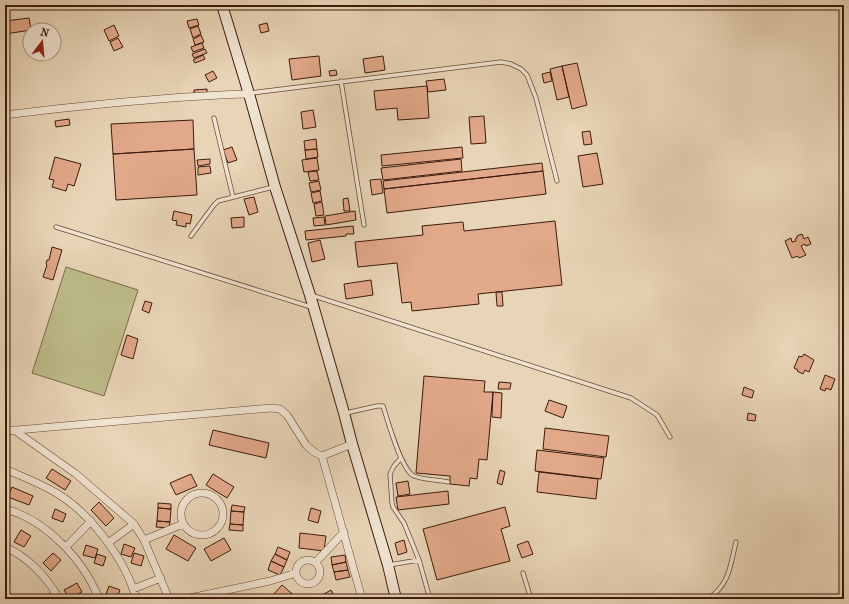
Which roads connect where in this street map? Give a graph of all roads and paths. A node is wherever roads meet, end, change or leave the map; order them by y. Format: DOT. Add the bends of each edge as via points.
graph roads {
  1 [pos="222,5"];
  2 [pos="341,81"];
  3 [pos="249,94"];
  4 [pos="5,115"];
  5 [pos="214,118"];
  6 [pos="557,181"];
  7 [pos="275,187"];
  8 [pos="233,197"];
  9 [pos="364,225"];
  10 [pos="56,227"];
  11 [pos="191,236"];
  12 [pos="310,295"];
  13 [pos="314,307"];
  14 [pos="344,414"];
  15 [pos="14,430"];
  16 [pos="5,431"];
  17 [pos="670,437"];
  18 [pos="352,444"];
  19 [pos="322,456"];
  20 [pos="401,458"];
  21 [pos="5,469"];
  22 [pos="448,482"];
  23 [pos="5,509"];
  24 [pos="91,521"];
  25 [pos="134,524"];
  26 [pos="183,524"];
  27 [pos="344,532"];
  28 [pos="144,540"];
  29 [pos="736,542"];
  30 [pos="108,543"];
  31 [pos="5,547"];
  32 [pos="66,547"];
  33 [pos="419,560"];
  34 [pos="316,562"];
  35 [pos="388,565"];
  36 [pos="523,573"];
  37 [pos="296,574"];
  38 [pos="161,578"];
  39 [pos="134,589"];
  40 [pos="58,596"];
  41 [pos="194,598"];
  42 [pos="48,599"];
  43 [pos="99,599"];
  44 [pos="136,599"];
  45 [pos="169,599"];
  46 [pos="185,599"];
  47 [pos="362,599"];
  48 [pos="396,599"];
  49 [pos="430,599"];
  50 [pos="531,599"];
  51 [pos="708,599"];
  1 -- 3 [label="main road"];
  2 -- 3 [label="lane"];
  2 -- 6 [label="lane" via="501,62 511,64 527,75 536,98"];
  2 -- 9 [label="lane"];
  3 -- 4 [label="street" via="209,95"];
  3 -- 7 [label="main road"];
  5 -- 8 [label="lane"];
  7 -- 8 [label="lane"];
  7 -- 12 [label="main road"];
  8 -- 11 [label="lane" via="218,201"];
  10 -- 13 [label="lane"];
  12 -- 13 [label="main road"];
  12 -- 17 [label="lane" via="631,398 657,415"];
  13 -- 14 [label="main road"];
  14 -- 18 [label="main road"];
  14 -- 20 [label="lane" via="383,406"];
  15 -- 16 [label="street"];
  15 -- 19 [label="street" via="272,408 280,409 287,415 306,445"];
  15 -- 25 [label="street" via="76,474"];
  18 -- 19 [label="street"];
  18 -- 35 [label="main road"];
  19 -- 27 [label="street"];
  20 -- 22 [label="lane" via="408,472 414,476"];
  20 -- 33 [label="lane" via="390,474 392,503 404,522"];
  21 -- 24 [label="street" via="57,493"];
  23 -- 32 [label="street" via="20,513 39,523"];
  24 -- 30 [label="street"];
  24 -- 32 [label="street"];
  25 -- 28 [label="street"];
  25 -- 30 [label="street"];
  26 -- 26 [label="street" via="188,531 196,534 212,533 222,520 221,504 208,493 191,495 181,508"];
  26 -- 28 [label="street"];
  27 -- 34 [label="street"];
  27 -- 47 [label="street"];
  28 -- 38 [label="street"];
  29 -- 51 [label="lane" via="726,580 717,593"];
  30 -- 39 [label="street"];
  31 -- 40 [label="street" via="28,561"];
  32 -- 43 [label="street"];
  33 -- 35 [label="lane"];
  33 -- 49 [label="lane"];
  34 -- 37 [label="street" via="302,561 298,564"];
  34 -- 37 [label="street" via="321,571 314,583 300,582"];
  35 -- 48 [label="main road"];
  36 -- 50 [label="lane"];
  37 -- 41 [label="street"];
  38 -- 39 [label="street"];
  38 -- 45 [label="street"];
  39 -- 44 [label="street"];
  40 -- 42 [label="street"];
  41 -- 46 [label="street"];
}
